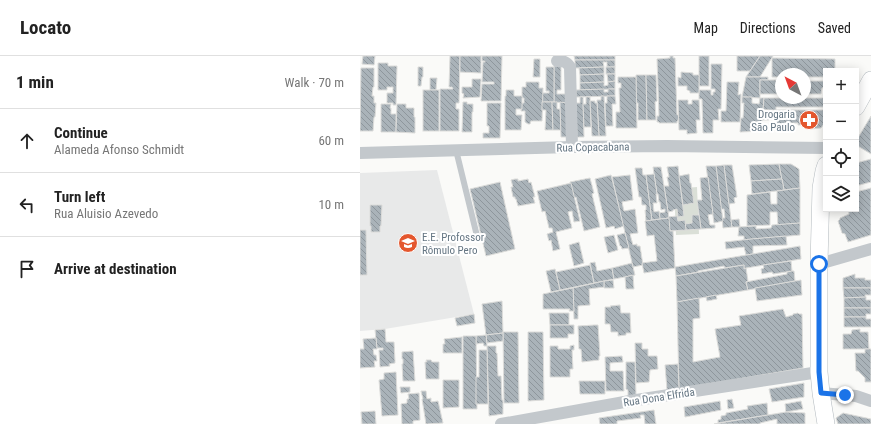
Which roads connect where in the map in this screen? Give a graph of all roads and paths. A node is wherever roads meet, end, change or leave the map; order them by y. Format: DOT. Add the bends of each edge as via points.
graph roads {
  1 [pos="557,61"];
  2 [pos="871,80"];
  3 [pos="858,104"];
  4 [pos="572,147"];
  5 [pos="823,148"];
  6 [pos="456,150"];
  7 [pos="360,153"];
  8 [pos="823,176"];
  9 [pos="477,236"];
  10 [pos="871,249"];
  11 [pos="819,264"];
  12 [pos="819,372"];
  13 [pos="821,393"];
  14 [pos="871,401"];
  15 [pos="500,424"];
  16 [pos="826,424"];
  1 -- 4 [label="street" via="563,60 570,67"];
  2 -- 3 [label="main road"];
  4 -- 5 [label="street, Rua Copacabana"];
  4 -- 6 [label="street, Rua Copacabana"];
  6 -- 7 [label="street, Rua Copacabana"];
  6 -- 9 [label="lane"];
  8 -- 11 [label="main road"];
  10 -- 11 [label="street"];
  11 -- 12 [label="main road"];
  12 -- 13 [label="main road"];
  12 -- 15 [label="street, Rua Dona Elfrida"];
  13 -- 14 [label="street" via="856,396"];
  13 -- 16 [label="main road"];
}
